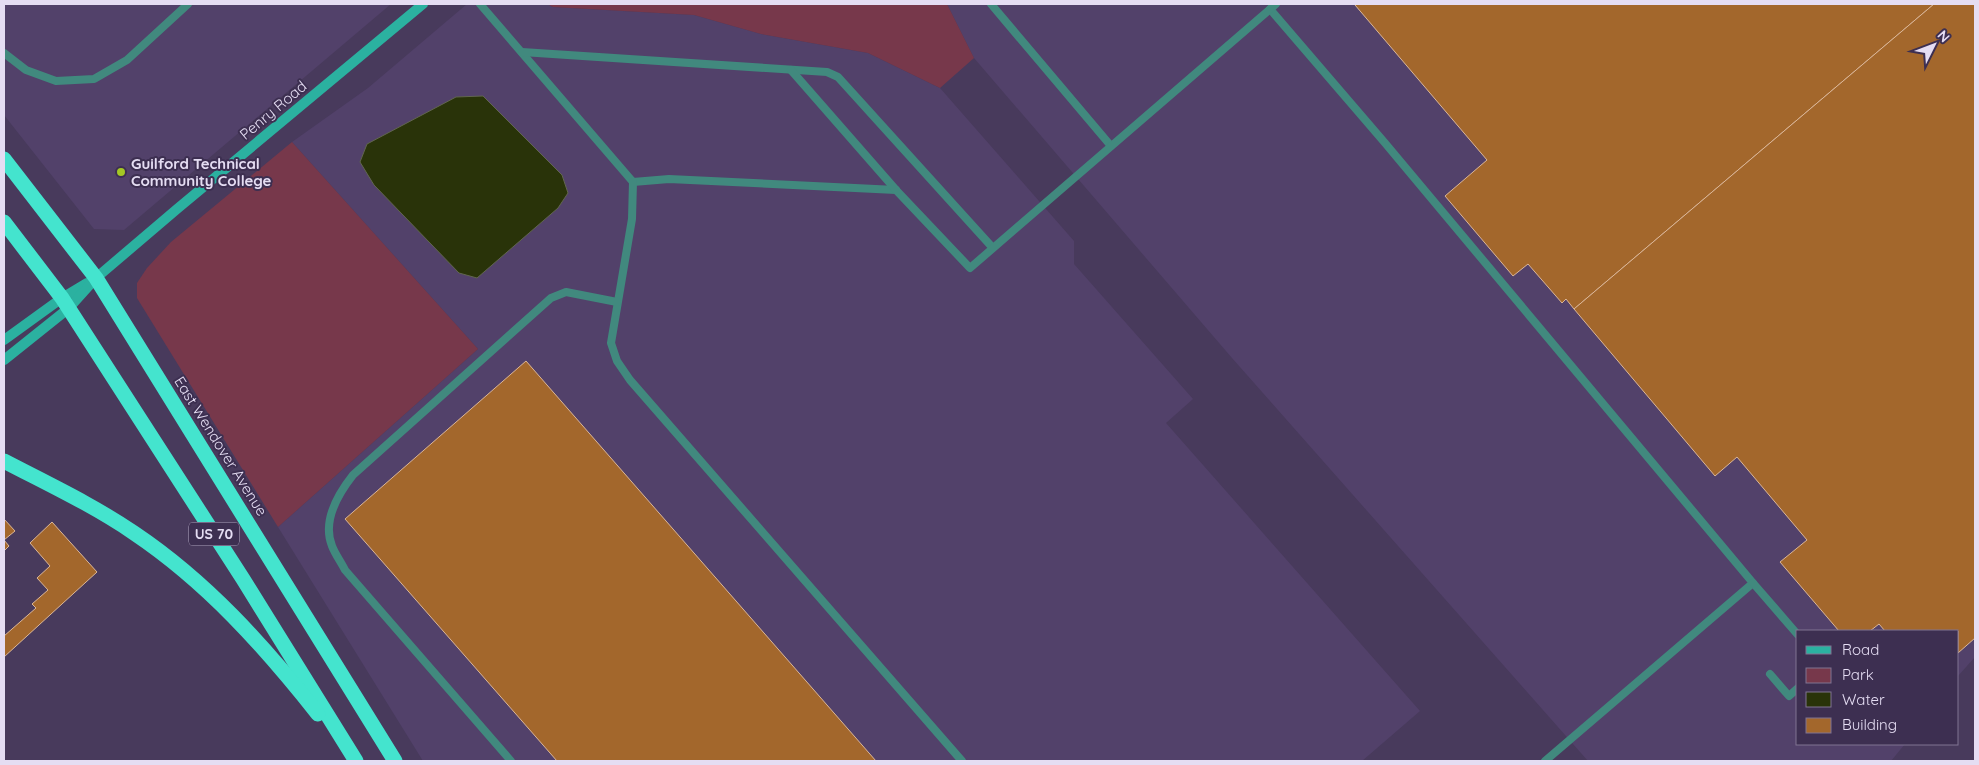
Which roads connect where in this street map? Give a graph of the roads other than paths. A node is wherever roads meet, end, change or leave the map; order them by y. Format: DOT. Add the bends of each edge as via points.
graph roads {
  1 [pos="188,4"];
  2 [pos="423,4"];
  3 [pos="480,4"];
  4 [pos="991,4"];
  5 [pos="1273,6"];
  6 [pos="522,52"];
  7 [pos="4,53"];
  8 [pos="790,70"];
  9 [pos="1111,146"];
  10 [pos="4,159"];
  11 [pos="633,182"];
  12 [pos="896,190"];
  13 [pos="4,222"];
  14 [pos="992,247"];
  15 [pos="96,278"];
  16 [pos="617,302"];
  17 [pos="66,303"];
  18 [pos="4,340"];
  19 [pos="4,360"];
  20 [pos="4,461"];
  21 [pos="1753,583"];
  22 [pos="1796,633"];
  23 [pos="1770,674"];
  24 [pos="1796,690"];
  25 [pos="356,761"];
  26 [pos="395,761"];
  27 [pos="512,761"];
  28 [pos="962,761"];
  29 [pos="1544,761"];
  1 -- 7 [label="lane" via="127,60 94,79 56,81 26,70"];
  2 -- 15 [label="street, Penry Road"];
  3 -- 6 [label="lane"];
  4 -- 9 [label="lane"];
  5 -- 9 [label="lane"];
  5 -- 21 [label="lane"];
  6 -- 8 [label="lane"];
  6 -- 11 [label="lane"];
  8 -- 12 [label="lane"];
  8 -- 14 [label="lane" via="827,72 838,77"];
  9 -- 14 [label="lane"];
  10 -- 15 [label="highway, East Wendover Avenue / US 70"];
  11 -- 12 [label="lane" via="669,179"];
  11 -- 16 [label="lane" via="632,219"];
  12 -- 14 [label="lane" via="970,268"];
  13 -- 17 [label="highway, US 70"];
  15 -- 17 [label="street, Penry Road"];
  15 -- 26 [label="highway, East Wendover Avenue / US 70"];
  16 -- 27 [label="lane" via="566,292 551,298 353,475 332,507 331,545 345,570"];
  16 -- 28 [label="lane" via="611,343 616,361 630,380"];
  17 -- 18 [label="street"];
  17 -- 19 [label="street"];
  17 -- 25 [label="highway, US 70"];
  20 -- 25 [label="highway" via="134,532 213,595 264,648"];
  21 -- 22 [label="lane"];
  21 -- 29 [label="lane"];
  23 -- 24 [label="lane" via="1789,696"];
}
